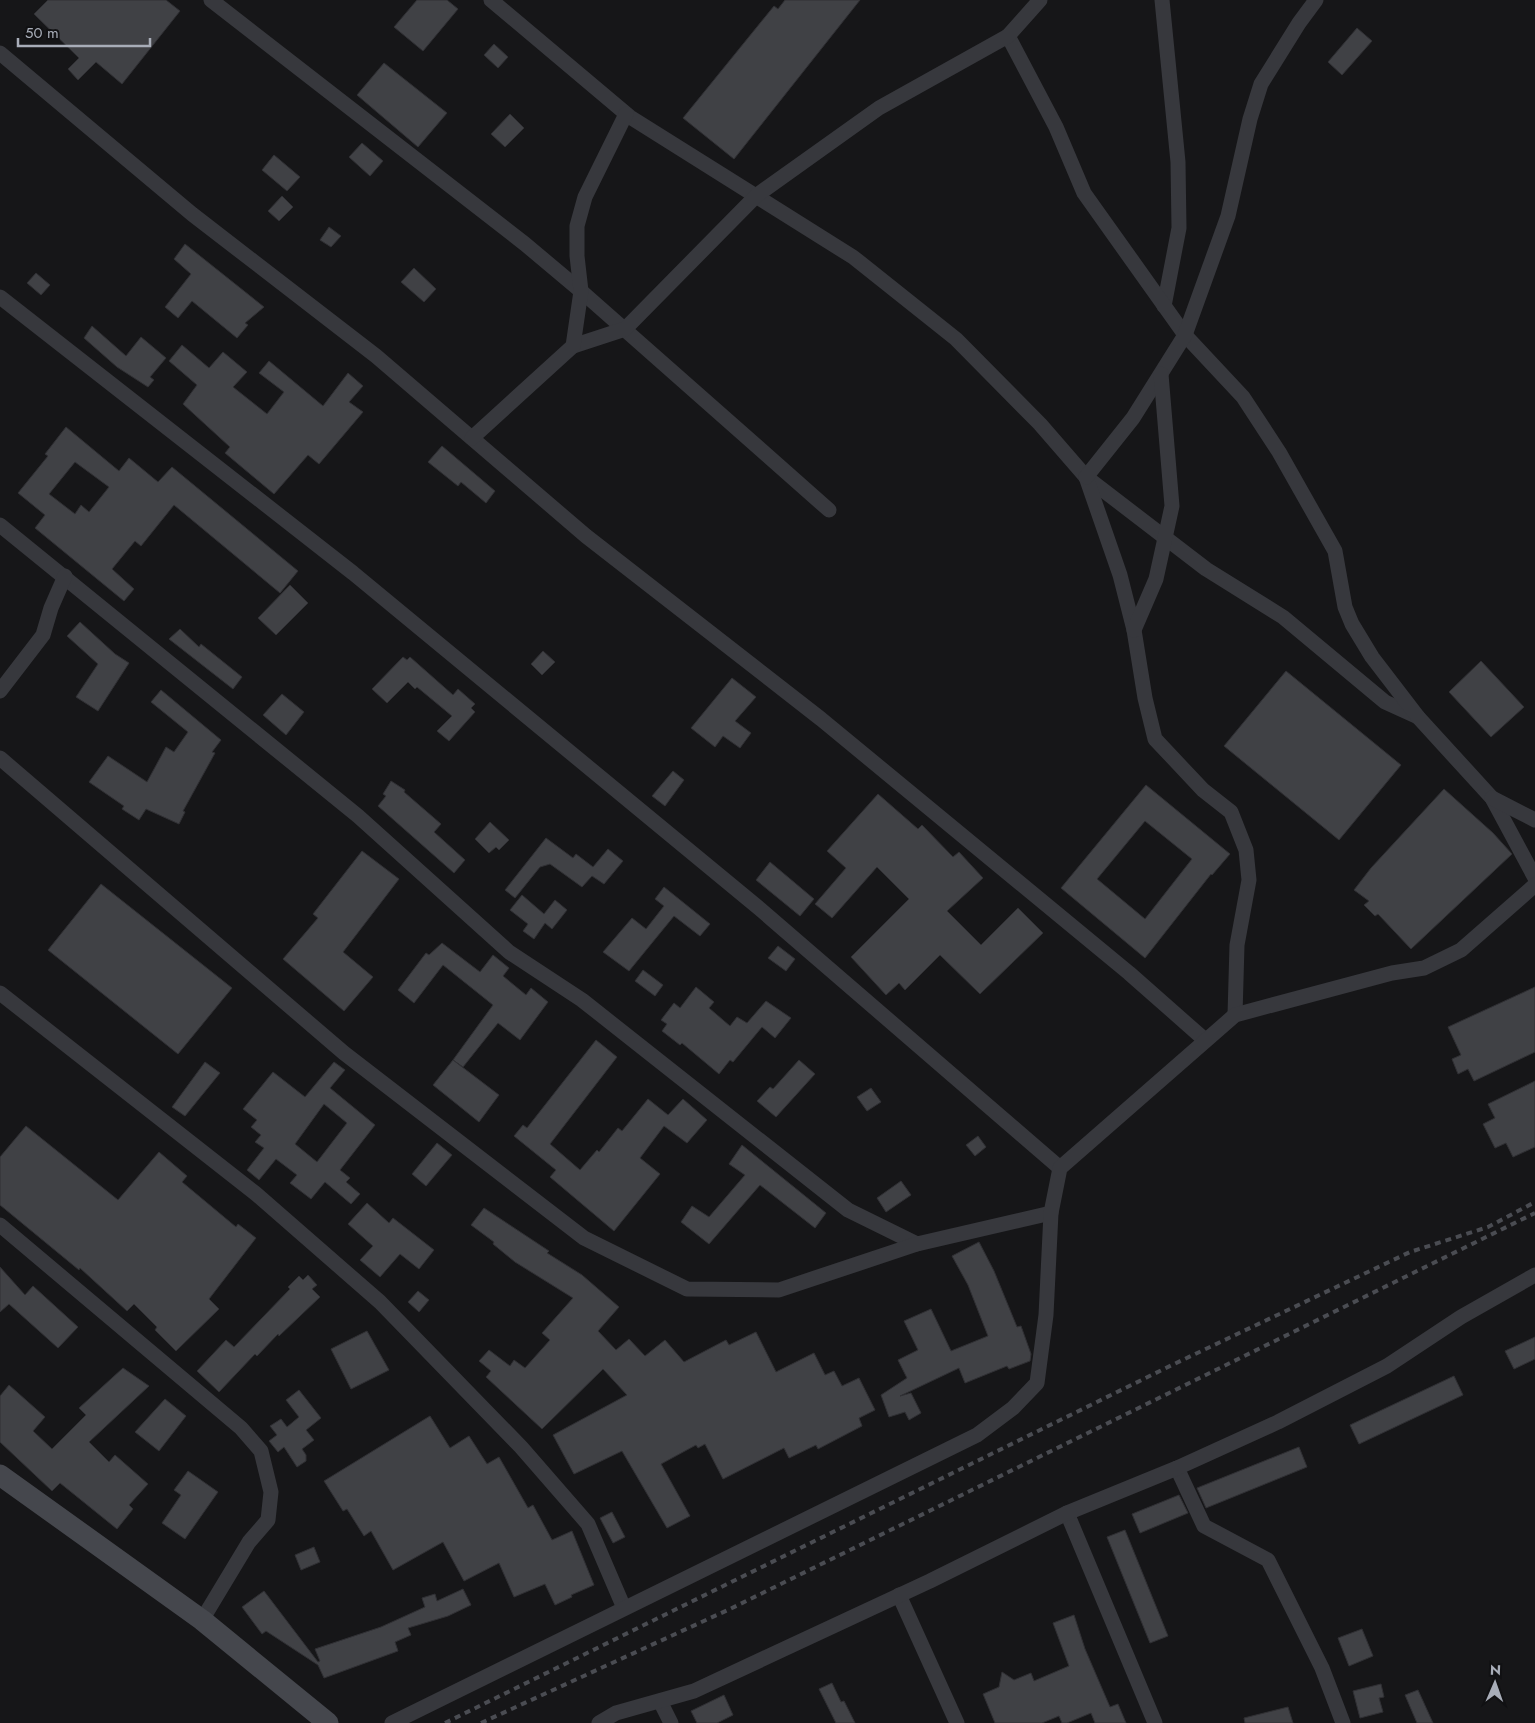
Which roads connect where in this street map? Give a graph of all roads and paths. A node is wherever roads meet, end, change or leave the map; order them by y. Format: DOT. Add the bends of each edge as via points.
graph roads {
  1 [pos="211,0"];
  2 [pos="491,0"];
  3 [pos="1040,0"];
  4 [pos="1162,0"];
  5 [pos="1316,0"];
  6 [pos="1008,36"];
  7 [pos="0,53"];
  8 [pos="626,114"];
  9 [pos="757,195"];
  10 [pos="581,291"];
  11 [pos="0,297"];
  12 [pos="1164,306"];
  13 [pos="625,329"];
  14 [pos="1185,335"];
  15 [pos="572,346"];
  16 [pos="1162,374"];
  17 [pos="472,438"];
  18 [pos="1086,477"];
  19 [pos="829,510"];
  20 [pos="0,525"];
  21 [pos="1166,536"];
  22 [pos="65,576"];
  23 [pos="1134,630"];
  24 [pos="0,691"];
  25 [pos="1418,717"];
  26 [pos="0,758"];
  27 [pos="1492,798"];
  28 [pos="1535,820"];
  29 [pos="1535,878"];
  30 [pos="1535,885"];
  31 [pos="0,993"];
  32 [pos="1235,1015"];
  33 [pos="1204,1040"];
  34 [pos="1060,1168"];
  35 [pos="1051,1213"];
  36 [pos="0,1225"];
  37 [pos="917,1244"];
  38 [pos="1535,1275"];
  39 [pos="1177,1468"];
  40 [pos="0,1475"];
  41 [pos="1067,1513"];
  42 [pos="899,1595"];
  43 [pos="624,1608"];
  44 [pos="202,1620"];
  45 [pos="660,1701"];
  46 [pos="328,1723"];
  47 [pos="392,1723"];
  48 [pos="599,1723"];
  49 [pos="671,1723"];
  50 [pos="957,1723"];
  51 [pos="1155,1723"];
  52 [pos="1343,1723"];
  1 -- 10 [label="street"];
  2 -- 8 [label="street"];
  3 -- 6 [label="street"];
  4 -- 12 [label="street" via="1178,162 1179,228"];
  5 -- 14 [label="street" via="1261,84 1228,216"];
  6 -- 9 [label="street" via="879,108"];
  6 -- 12 [label="street" via="1056,127 1084,193"];
  7 -- 17 [label="street" via="192,214 376,356"];
  8 -- 9 [label="street"];
  8 -- 10 [label="street" via="585,197 580,216 577,256"];
  9 -- 13 [label="street"];
  9 -- 18 [label="street" via="853,257 956,339 1040,424"];
  10 -- 13 [label="street"];
  10 -- 15 [label="street"];
  11 -- 34 [label="street" via="353,573 760,909"];
  12 -- 14 [label="street"];
  13 -- 15 [label="street"];
  13 -- 19 [label="street"];
  14 -- 16 [label="street"];
  14 -- 25 [label="street" via="1242,396 1279,452 1334,551 1345,607 1352,624 1372,657"];
  15 -- 17 [label="street"];
  16 -- 18 [label="street"];
  16 -- 21 [label="street" via="1172,506"];
  17 -- 33 [label="street" via="586,536 821,719 1129,973"];
  18 -- 21 [label="street"];
  18 -- 23 [label="street" via="1120,574"];
  20 -- 22 [label="street"];
  21 -- 23 [label="street" via="1156,579"];
  21 -- 25 [label="street" via="1206,569 1283,617 1385,702"];
  22 -- 24 [label="street" via="43,635"];
  22 -- 37 [label="street" via="358,816 509,952 582,1000 848,1210"];
  23 -- 32 [label="street" via="1154,739 1204,790 1231,812 1246,850 1249,880 1237,945"];
  25 -- 27 [label="street"];
  26 -- 37 [label="street" via="344,1053 584,1238 688,1289 779,1290"];
  27 -- 28 [label="street"];
  27 -- 29 [label="street"];
  30 -- 32 [label="street" via="1461,950 1424,968 1392,973"];
  31 -- 43 [label="street" via="255,1193 380,1302 521,1447 588,1524"];
  32 -- 33 [label="street"];
  33 -- 34 [label="street" via="1170,1074"];
  34 -- 35 [label="street"];
  35 -- 37 [label="street"];
  35 -- 43 [label="street" via="1046,1315 1037,1383 1013,1408 977,1435"];
  36 -- 44 [label="street" via="241,1428 261,1451 271,1492 268,1520 249,1542"];
  38 -- 39 [label="street" via="1461,1317 1387,1366 1278,1422"];
  39 -- 41 [label="street"];
  39 -- 52 [label="street" via="1204,1526 1268,1560 1322,1668"];
  40 -- 44 [label="street"];
  41 -- 42 [label="street"];
  41 -- 51 [label="street"];
  42 -- 45 [label="street" via="694,1691"];
  42 -- 50 [label="street"];
  43 -- 47 [label="street"];
  44 -- 46 [label="street"];
  45 -- 48 [label="street" via="616,1714"];
  45 -- 49 [label="street"];
}
